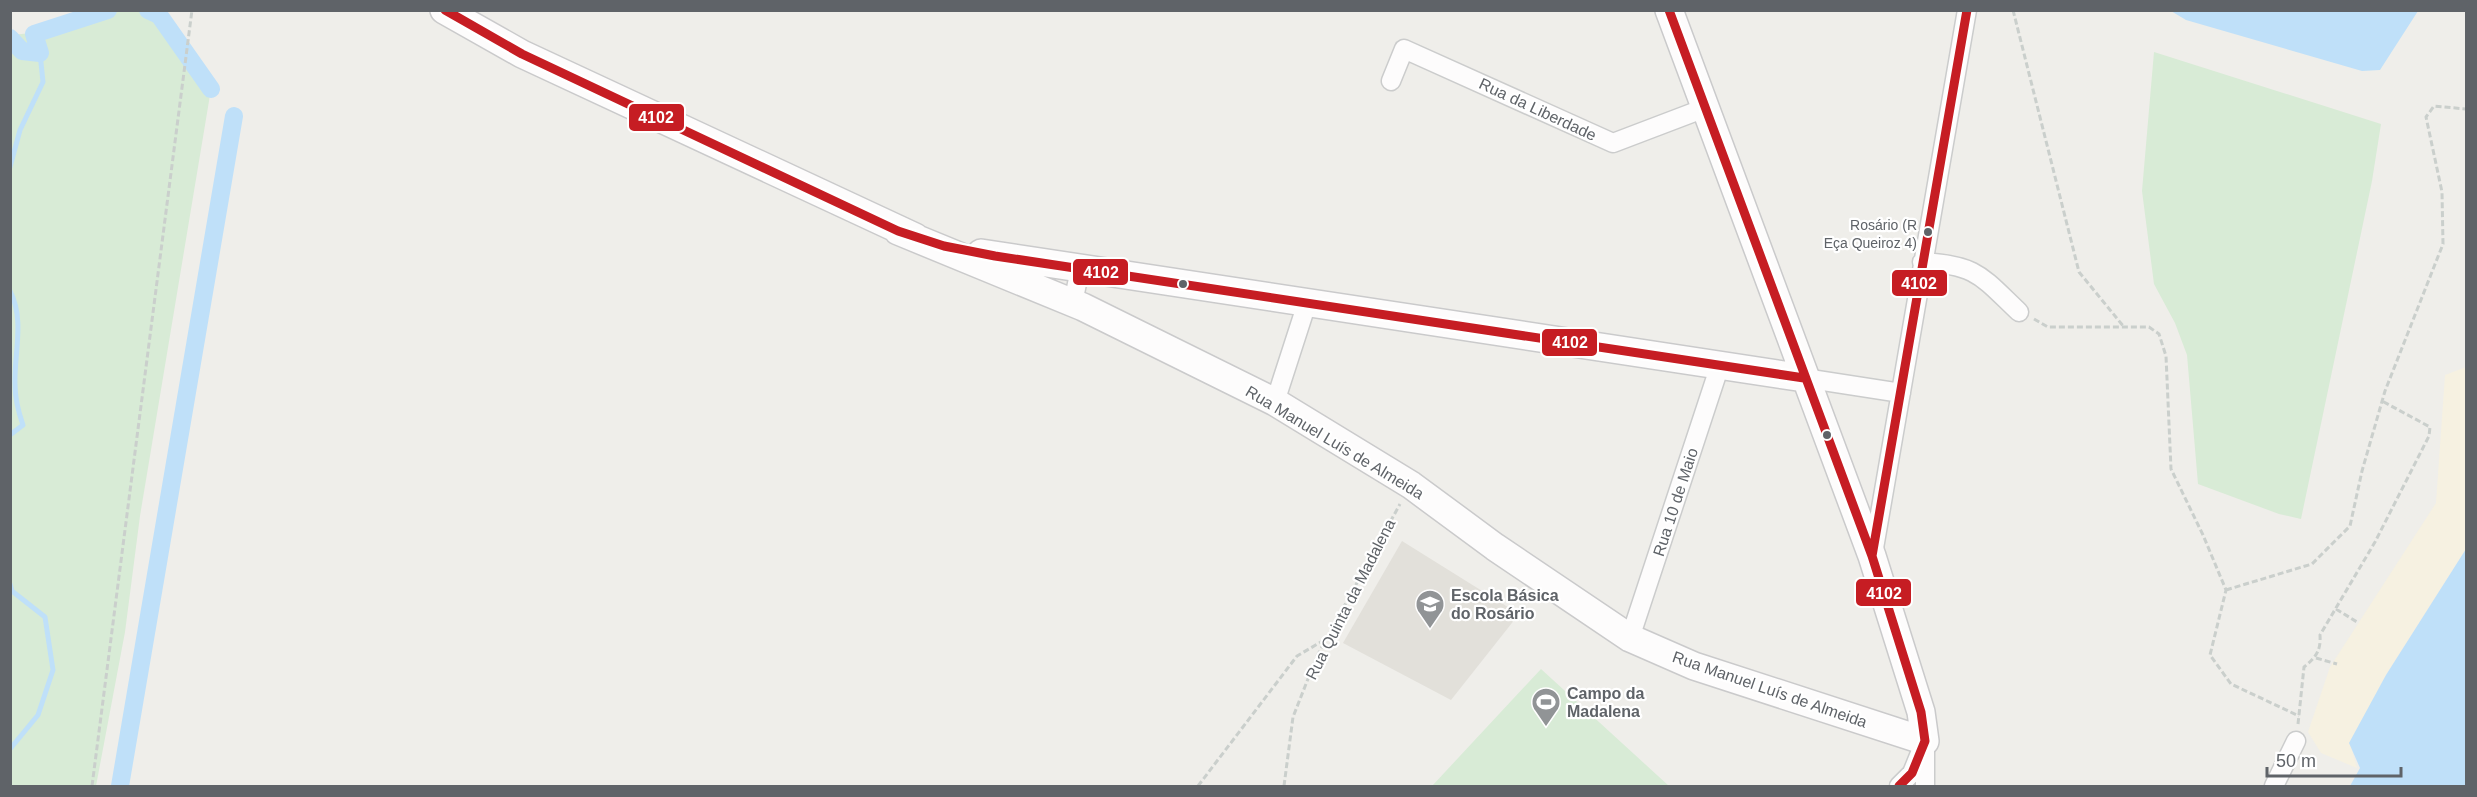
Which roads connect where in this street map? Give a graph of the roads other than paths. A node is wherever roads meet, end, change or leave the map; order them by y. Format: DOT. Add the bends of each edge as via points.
graph roads {
  1 [pos="444,10"];
  2 [pos="1670,10"];
  3 [pos="1967,10"];
  4 [pos="1391,81"];
  5 [pos="1705,108"];
  6 [pos="898,231"];
  7 [pos="1922,262"];
  8 [pos="1080,269"];
  9 [pos="1073,303"];
  10 [pos="1306,303"];
  11 [pos="2019,312"];
  12 [pos="1720,365"];
  13 [pos="1804,378"];
  14 [pos="1901,393"];
  15 [pos="1275,402"];
  16 [pos="1872,556"];
  17 [pos="1630,638"];
  18 [pos="1924,741"];
  19 [pos="2296,741"];
  20 [pos="1899,786"];
  21 [pos="1925,786"];
  22 [pos="2274,786"];
  1 -- 6 [label="street" via="522,54"];
  2 -- 5 [label="street"];
  3 -- 7 [label="street"];
  4 -- 5 [label="street, Rua da Liberdade" via="1404,49 1613,143"];
  5 -- 13 [label="street"];
  6 -- 8 [label="street" via="953,248"];
  6 -- 9 [label="street, Rua Manuel Luís de Almeida"];
  7 -- 11 [label="street" via="1957,265 1979,275"];
  7 -- 14 [label="street"];
  8 -- 9 [label="street"];
  8 -- 10 [label="street"];
  9 -- 15 [label="street, Rua Manuel Luís de Almeida"];
  10 -- 12 [label="street"];
  10 -- 15 [label="street"];
  12 -- 13 [label="street"];
  12 -- 17 [label="street, Rua 10 de Maio"];
  13 -- 14 [label="street"];
  13 -- 16 [label="street"];
  14 -- 16 [label="street"];
  15 -- 17 [label="street, Rua Manuel Luís de Almeida" via="1411,484 1495,547"];
  16 -- 18 [label="street" via="1921,712"];
  17 -- 18 [label="street, Rua Manuel Luís de Almeida" via="1694,666"];
  18 -- 20 [label="street" via="1912,773"];
  18 -- 21 [label="street"];
  19 -- 22 [label="street"];
}
